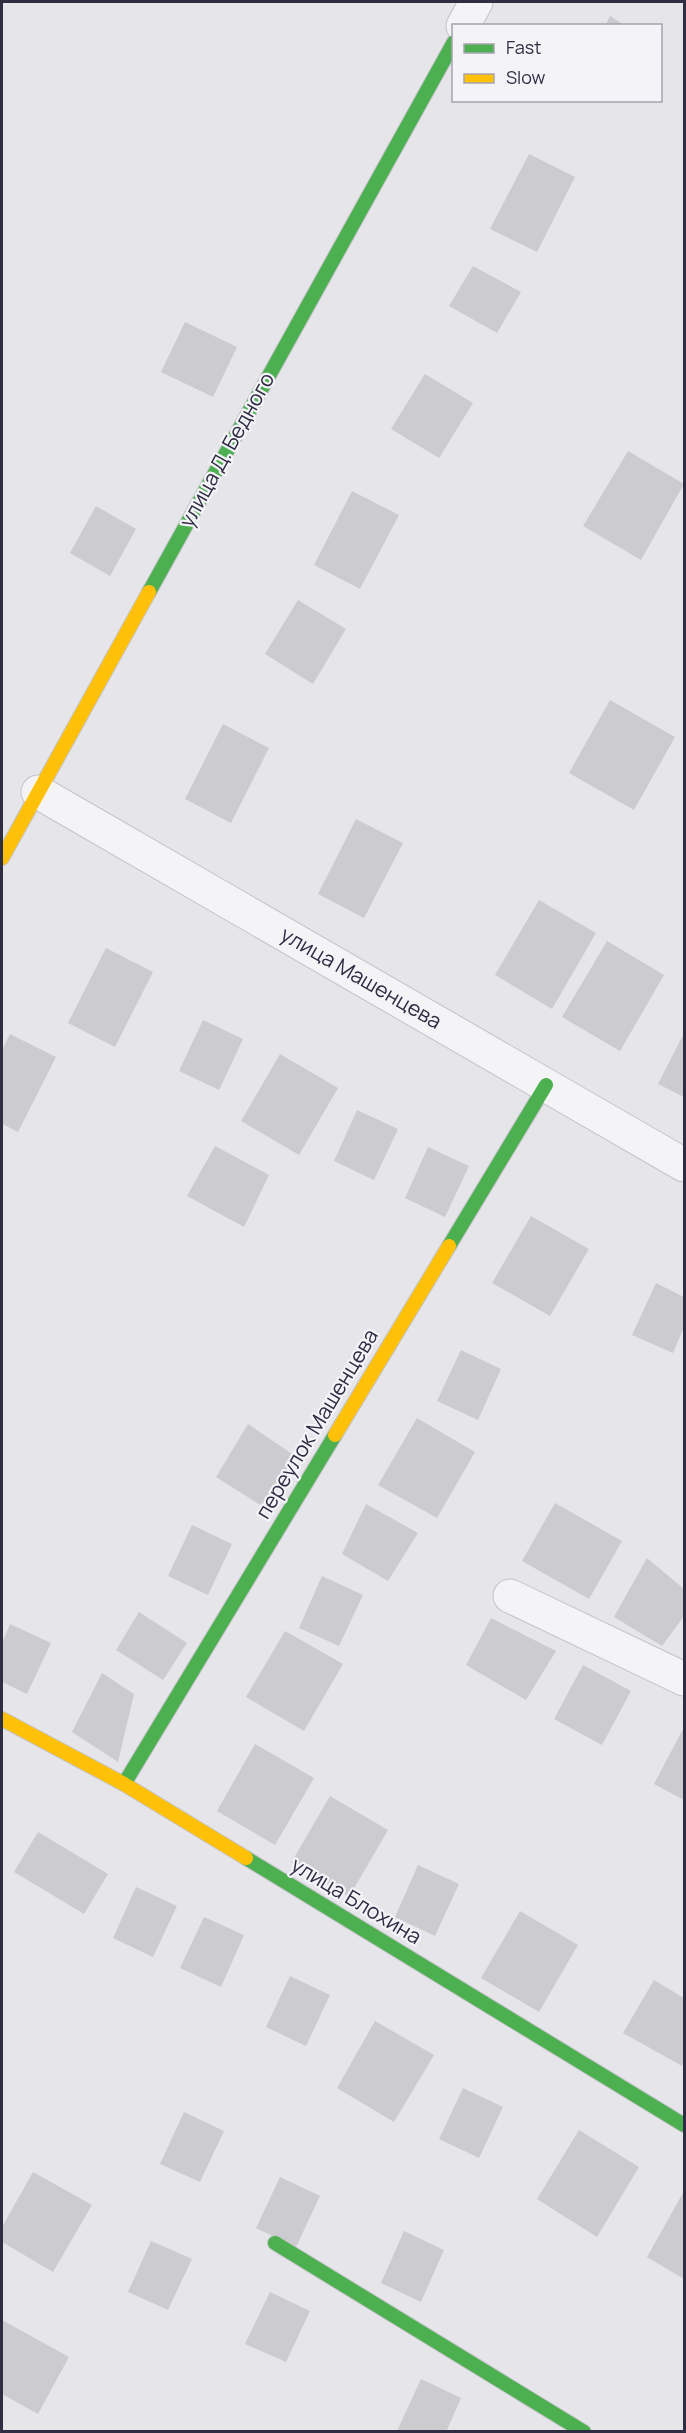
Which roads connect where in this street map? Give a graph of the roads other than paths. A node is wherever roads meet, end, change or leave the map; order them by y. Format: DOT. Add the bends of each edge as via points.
graph roads {
  1 [pos="476,2"];
  2 [pos="464,24"];
  3 [pos="452,44"];
  4 [pos="38,792"];
  5 [pos="2,858"];
  6 [pos="546,1085"];
  7 [pos="684,1165"];
  8 [pos="510,1596"];
  9 [pos="684,1679"];
  10 [pos="2,1719"];
  11 [pos="124,1784"];
  12 [pos="684,2125"];
  13 [pos="275,2243"];
  14 [pos="584,2432"];
  1 -- 2 [label="street"];
  3 -- 4 [label="street, улица Д. Бедного"];
  4 -- 5 [label="street, улица Д. Бедного"];
  4 -- 6 [label="street, улица Машенцева"];
  6 -- 7 [label="street, улица Машенцева"];
  6 -- 11 [label="street, переулок Машенцева"];
  8 -- 9 [label="street"];
  10 -- 11 [label="street, улица Блохина"];
  11 -- 12 [label="street, улица Блохина"];
  13 -- 14 [label="street"];
}
